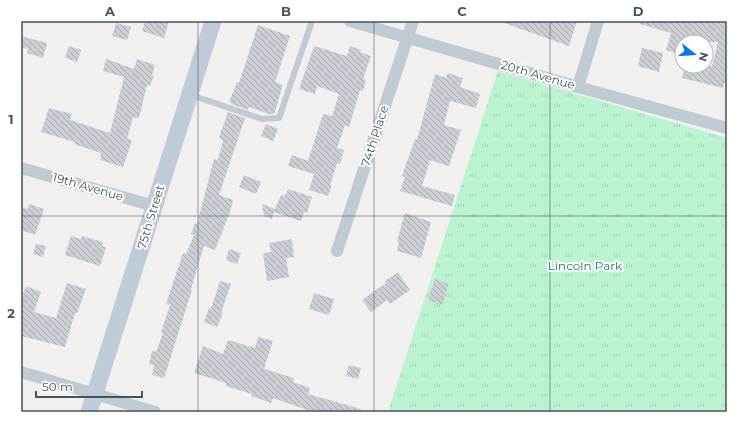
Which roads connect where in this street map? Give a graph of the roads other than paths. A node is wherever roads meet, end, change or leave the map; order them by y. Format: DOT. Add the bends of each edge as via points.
graph roads {
  1 [pos="213,21"];
  2 [pos="312,21"];
  3 [pos="350,21"];
  4 [pos="413,21"];
  5 [pos="598,21"];
  6 [pos="408,37"];
  7 [pos="578,87"];
  8 [pos="189,95"];
  9 [pos="727,128"];
  10 [pos="21,168"];
  11 [pos="154,206"];
  12 [pos="337,251"];
  13 [pos="21,372"];
  14 [pos="95,394"];
  15 [pos="89,412"];
  16 [pos="155,412"];
  1 -- 8 [label="street, 75th Street"];
  2 -- 8 [label="lane" via="279,118 262,119"];
  3 -- 6 [label="street, 20th Avenue"];
  4 -- 6 [label="street, 74th Place"];
  5 -- 7 [label="street"];
  6 -- 7 [label="street, 20th Avenue"];
  6 -- 12 [label="street, 74th Place"];
  7 -- 9 [label="street, 20th Avenue"];
  8 -- 11 [label="street, 75th Street"];
  10 -- 11 [label="street, 19th Avenue"];
  11 -- 14 [label="street, 75th Street"];
  13 -- 14 [label="street"];
  14 -- 15 [label="street, 75th Street"];
  14 -- 16 [label="street"];
}
